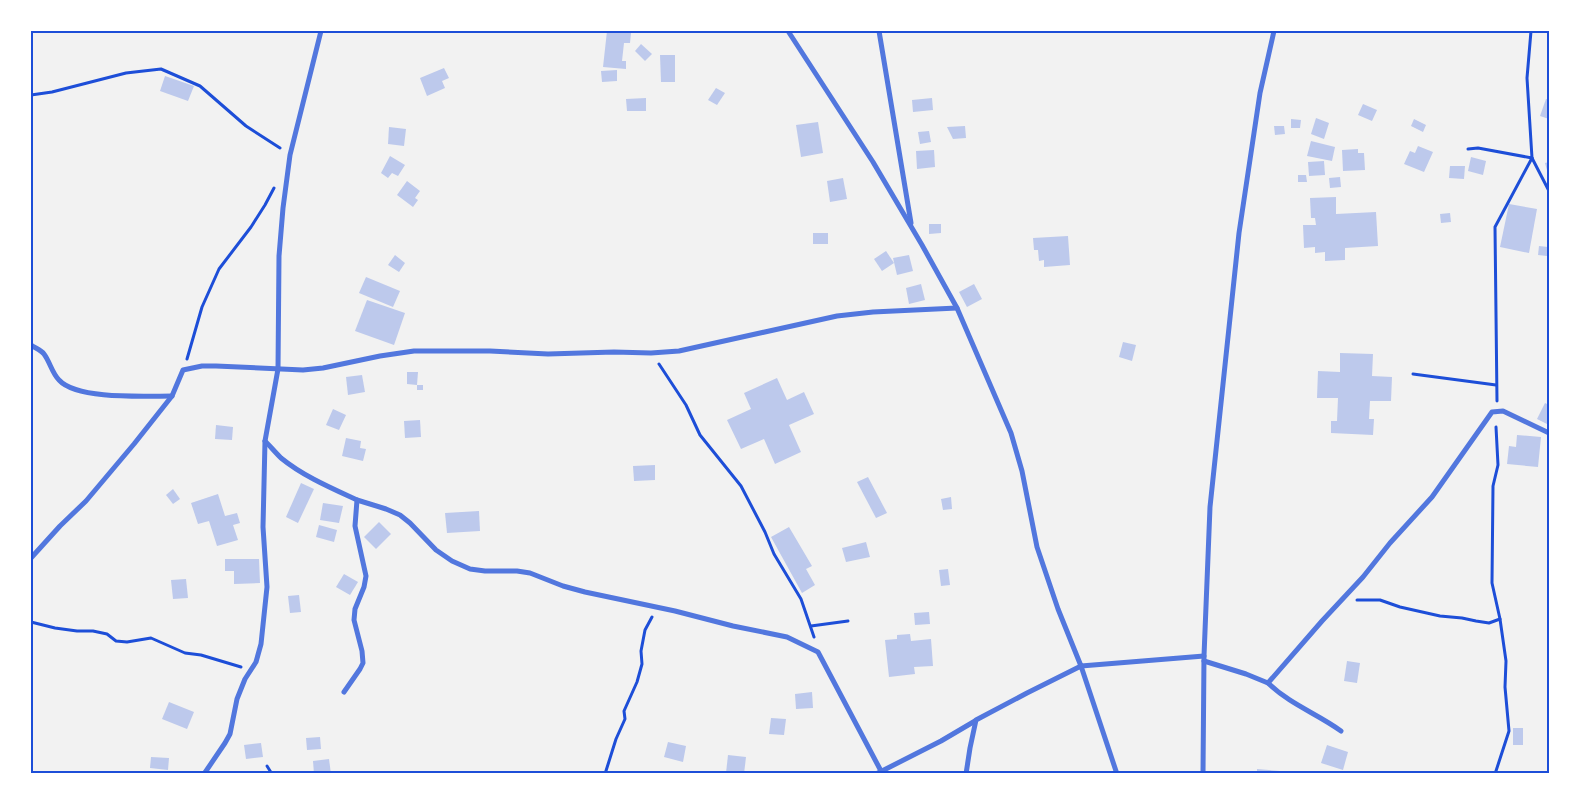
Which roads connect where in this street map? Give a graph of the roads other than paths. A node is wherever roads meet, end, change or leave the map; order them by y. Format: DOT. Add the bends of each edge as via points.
graph roads {
  1 [pos="321,31"];
  2 [pos="788,31"];
  3 [pos="879,31"];
  4 [pos="1274,31"];
  5 [pos="912,228"];
  6 [pos="957,308"];
  7 [pos="31,345"];
  8 [pos="278,369"];
  9 [pos="172,396"];
  10 [pos="1549,433"];
  11 [pos="265,441"];
  12 [pos="357,500"];
  13 [pos="31,558"];
  14 [pos="1204,659"];
  15 [pos="1080,666"];
  16 [pos="1268,683"];
  17 [pos="344,692"];
  18 [pos="976,720"];
  19 [pos="1341,731"];
  20 [pos="878,772"];
  21 [pos="204,774"];
  22 [pos="966,774"];
  23 [pos="1117,774"];
  24 [pos="1203,774"];
  1 -- 8 [label="street" via="290,155 279,256"];
  2 -- 5 [label="street"];
  3 -- 5 [label="street"];
  4 -- 14 [label="street" via="1260,93 1238,243 1210,506"];
  5 -- 6 [label="street"];
  6 -- 8 [label="street" via="837,316 679,351 548,354 414,351 323,368"];
  6 -- 15 [label="street" via="1011,433 1037,547"];
  7 -- 9 [label="street" via="43,352 60,382 75,389 92,394"];
  8 -- 9 [label="street" via="202,366 183,370"];
  8 -- 11 [label="street"];
  9 -- 13 [label="street" via="86,501"];
  10 -- 16 [label="street" via="1503,410 1492,412 1432,497"];
  11 -- 12 [label="street" via="298,469"];
  11 -- 21 [label="street" via="263,519 267,587 261,644 256,662 237,699 230,734"];
  12 -- 17 [label="street" via="355,526 366,576 354,620 363,663"];
  12 -- 20 [label="street" via="400,515 436,550 470,569 530,573 585,592 786,637 818,652"];
  14 -- 15 [label="street"];
  14 -- 16 [label="street"];
  14 -- 24 [label="street"];
  15 -- 18 [label="street"];
  15 -- 23 [label="street"];
  16 -- 19 [label="street" via="1290,702"];
  18 -- 20 [label="street"];
  18 -- 22 [label="street"];
}
